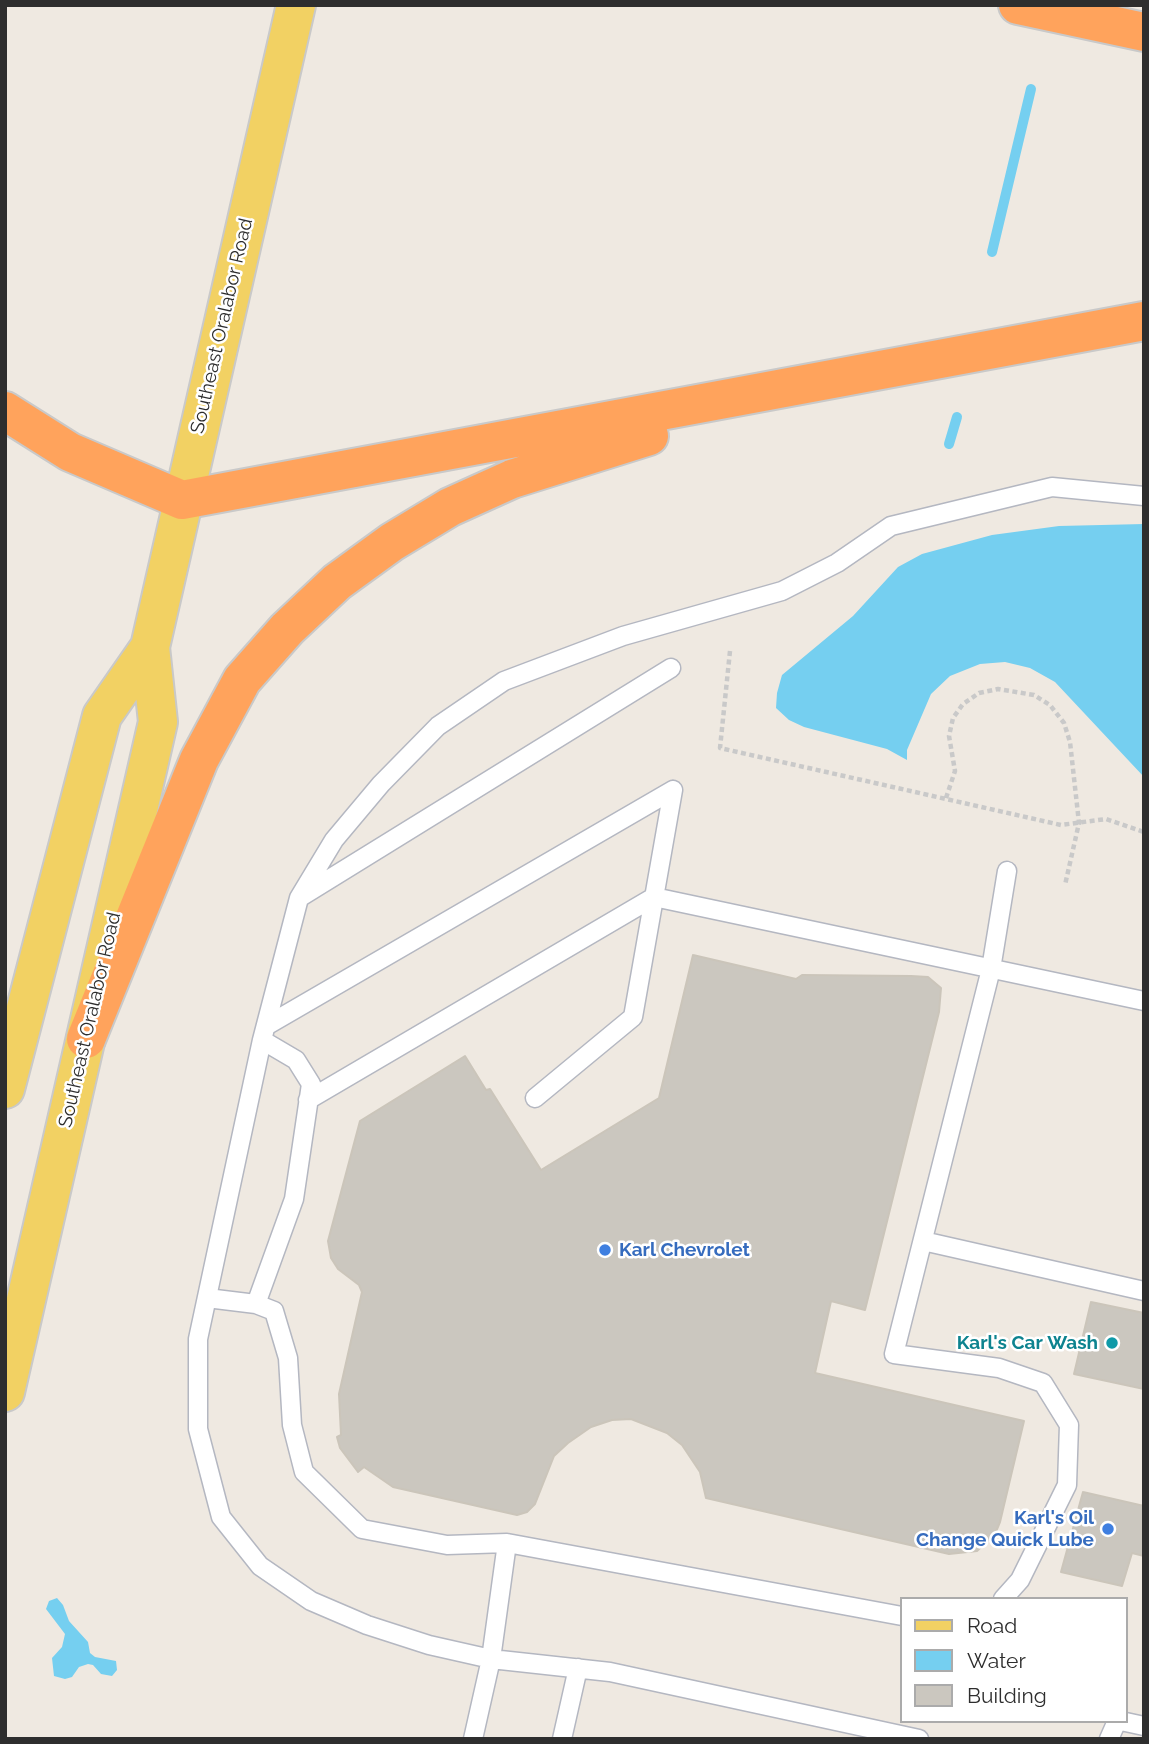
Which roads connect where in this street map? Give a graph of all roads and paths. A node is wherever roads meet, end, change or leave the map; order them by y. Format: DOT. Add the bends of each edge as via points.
graph roads {
  1 [pos="296,5"];
  2 [pos="1018,5"];
  3 [pos="1144,32"];
  4 [pos="1144,321"];
  5 [pos="888,369"];
  6 [pos="5,411"];
  7 [pos="1144,496"];
  8 [pos="182,500"];
  9 [pos="150,647"];
  10 [pos="730,650"];
  11 [pos="671,668"];
  12 [pos="946,797"];
  13 [pos="1079,823"];
  14 [pos="1144,832"];
  15 [pos="1007,871"];
  16 [pos="1065,885"];
  17 [pos="654,897"];
  18 [pos="299,898"];
  19 [pos="991,969"];
  20 [pos="1144,1001"];
  21 [pos="264,1033"];
  22 [pos="86,1039"];
  23 [pos="5,1088"];
  24 [pos="534,1098"];
  25 [pos="308,1100"];
  26 [pos="923,1241"];
  27 [pos="1144,1290"];
  28 [pos="206,1298"];
  29 [pos="256,1304"];
  30 [pos="5,1392"];
  31 [pos="506,1543"];
  32 [pos="1005,1597"];
  33 [pos="900,1616"];
  34 [pos="491,1659"];
  35 [pos="578,1668"];
  36 [pos="1118,1723"];
  37 [pos="473,1739"];
  38 [pos="562,1739"];
  39 [pos="919,1739"];
  40 [pos="1109,1739"];
  1 -- 8 [label="main road, Southeast Oralabor Road"];
  2 -- 3 [label="highway"];
  4 -- 5 [label="highway"];
  5 -- 8 [label="highway"];
  5 -- 22 [label="highway" via="512,479 438,514 337,582 242,680 199,760"];
  6 -- 8 [label="highway" via="70,452"];
  7 -- 18 [label="lane" via="1052,487 891,526 837,563 782,591 623,636 504,681 438,726 381,784 334,839"];
  8 -- 9 [label="main road, Southeast Oralabor Road"];
  9 -- 22 [label="main road, Southeast Oralabor Road" via="158,722"];
  9 -- 23 [label="main road, Southeast Oralabor Road" via="102,716"];
  10 -- 12 [label="path" via="720,748"];
  11 -- 18 [label="lane"];
  12 -- 13 [label="path" via="1061,825"];
  12 -- 13 [label="path" via="955,771 949,736 962,704 979,693 1015,690 1050,705 1064,723"];
  13 -- 14 [label="path" via="1106,819"];
  13 -- 16 [label="path"];
  15 -- 19 [label="lane"];
  17 -- 19 [label="lane"];
  17 -- 21 [label="lane" via="673,790"];
  17 -- 24 [label="lane" via="634,1017"];
  17 -- 25 [label="lane"];
  18 -- 21 [label="lane"];
  19 -- 20 [label="lane"];
  19 -- 26 [label="lane"];
  21 -- 25 [label="lane" via="296,1060 311,1084"];
  21 -- 28 [label="lane"];
  22 -- 30 [label="main road, Southeast Oralabor Road"];
  25 -- 29 [label="lane" via="294,1199"];
  26 -- 27 [label="lane"];
  26 -- 32 [label="lane" via="894,1353 999,1368 1043,1383 1069,1425 1067,1485 1020,1580"];
  28 -- 29 [label="lane"];
  28 -- 34 [label="lane" via="198,1339 198,1429 221,1517 260,1566 311,1601 416,1641"];
  29 -- 31 [label="lane" via="274,1311 288,1358 292,1425 304,1472 362,1529 447,1545"];
  31 -- 33 [label="lane"];
  31 -- 34 [label="lane"];
  34 -- 35 [label="lane"];
  34 -- 37 [label="lane"];
  35 -- 38 [label="lane"];
  35 -- 39 [label="lane"];
  36 -- 40 [label="lane"];
}
